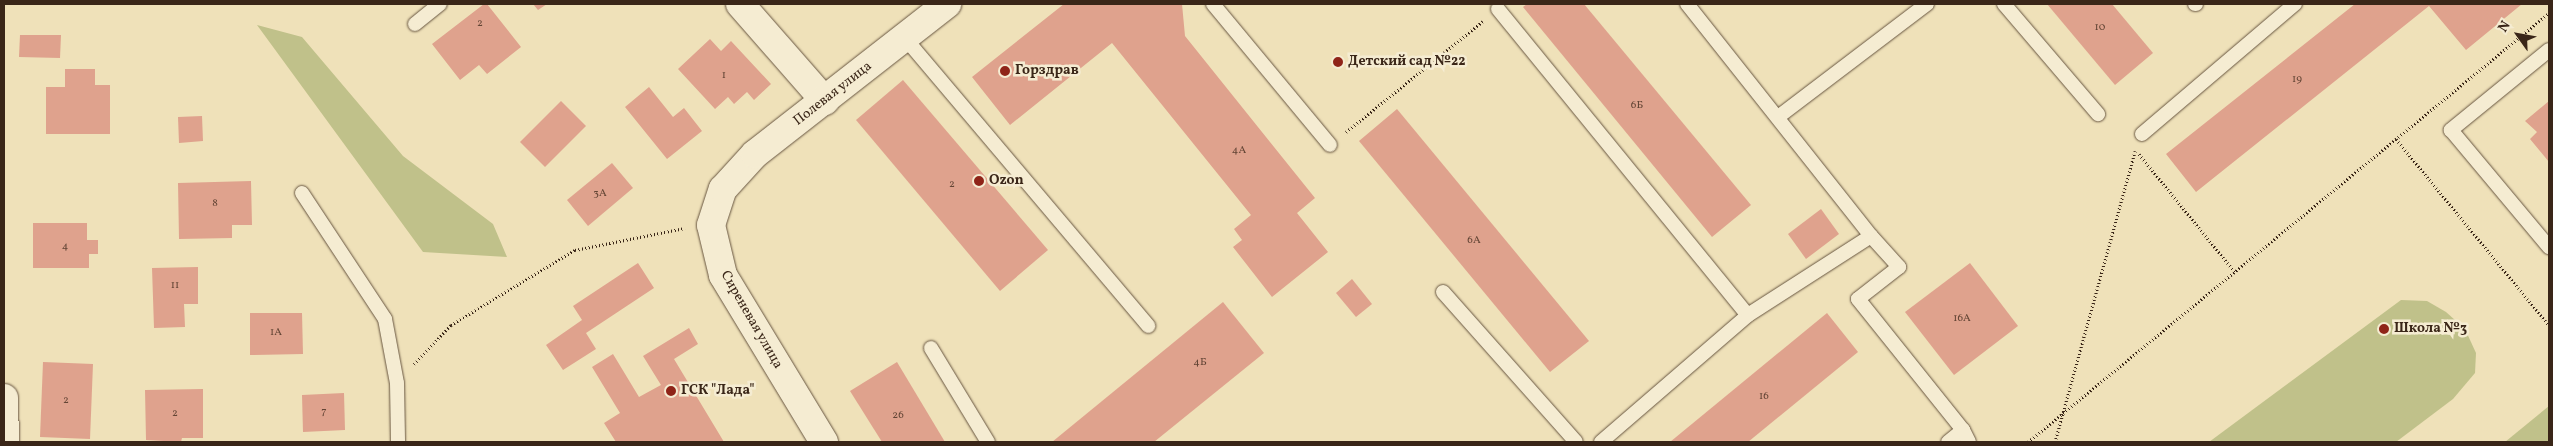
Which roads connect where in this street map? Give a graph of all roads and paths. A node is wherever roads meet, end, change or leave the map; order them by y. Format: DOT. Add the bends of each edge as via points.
graph roads {
  1 [pos="440,4"];
  2 [pos="740,4"];
  3 [pos="947,4"];
  4 [pos="1214,4"];
  5 [pos="1687,4"];
  6 [pos="1928,4"];
  7 [pos="2004,4"];
  8 [pos="2295,4"];
  9 [pos="1498,9"];
  10 [pos="2549,13"];
  11 [pos="415,24"];
  12 [pos="905,38"];
  13 [pos="2549,50"];
  14 [pos="825,101"];
  15 [pos="2098,114"];
  16 [pos="1778,117"];
  17 [pos="2142,134"];
  18 [pos="2396,139"];
  19 [pos="1330,145"];
  20 [pos="2136,150"];
  21 [pos="302,193"];
  22 [pos="711,225"];
  23 [pos="1871,236"];
  24 [pos="2549,247"];
  25 [pos="2235,272"];
  26 [pos="1443,292"];
  27 [pos="1748,315"];
  28 [pos="2549,325"];
  29 [pos="1148,326"];
  30 [pos="931,348"];
  31 [pos="397,383"];
  32 [pos="4,398"];
  33 [pos="2060,416"];
  34 [pos="1966,436"];
  35 [pos="5,442"];
  36 [pos="398,442"];
  37 [pos="824,442"];
  38 [pos="988,442"];
  39 [pos="1576,442"];
  40 [pos="1601,442"];
  41 [pos="1948,442"];
  42 [pos="2028,442"];
  43 [pos="2055,442"];
  1 -- 11 [label="lane"];
  2 -- 14 [label="street"];
  3 -- 12 [label="street, Полевая улица"];
  4 -- 19 [label="lane"];
  5 -- 16 [label="lane"];
  6 -- 16 [label="lane"];
  7 -- 15 [label="lane"];
  8 -- 17 [label="lane"];
  9 -- 19 [label="path"];
  9 -- 27 [label="lane"];
  10 -- 18 [label="path"];
  12 -- 14 [label="street, Полевая улица"];
  12 -- 29 [label="lane"];
  13 -- 24 [label="lane" via="2451,130"];
  14 -- 22 [label="street, Полевая улица" via="755,154 723,189"];
  16 -- 23 [label="lane"];
  17 -- 20 [label="path"];
  18 -- 25 [label="path"];
  18 -- 28 [label="path"];
  20 -- 25 [label="path"];
  20 -- 33 [label="path"];
  21 -- 31 [label="lane" via="385,319"];
  22 -- 31 [label="path" via="666,230 575,250 451,324"];
  22 -- 37 [label="street, Сиреневая улица" via="723,275"];
  23 -- 27 [label="lane"];
  23 -- 34 [label="lane" via="1899,267 1858,299"];
  25 -- 33 [label="path"];
  26 -- 39 [label="lane"];
  27 -- 40 [label="lane"];
  30 -- 38 [label="lane"];
  31 -- 36 [label="lane"];
  32 -- 35 [label="street"];
  33 -- 42 [label="path"];
  33 -- 43 [label="path"];
  34 -- 41 [label="lane"];
}
